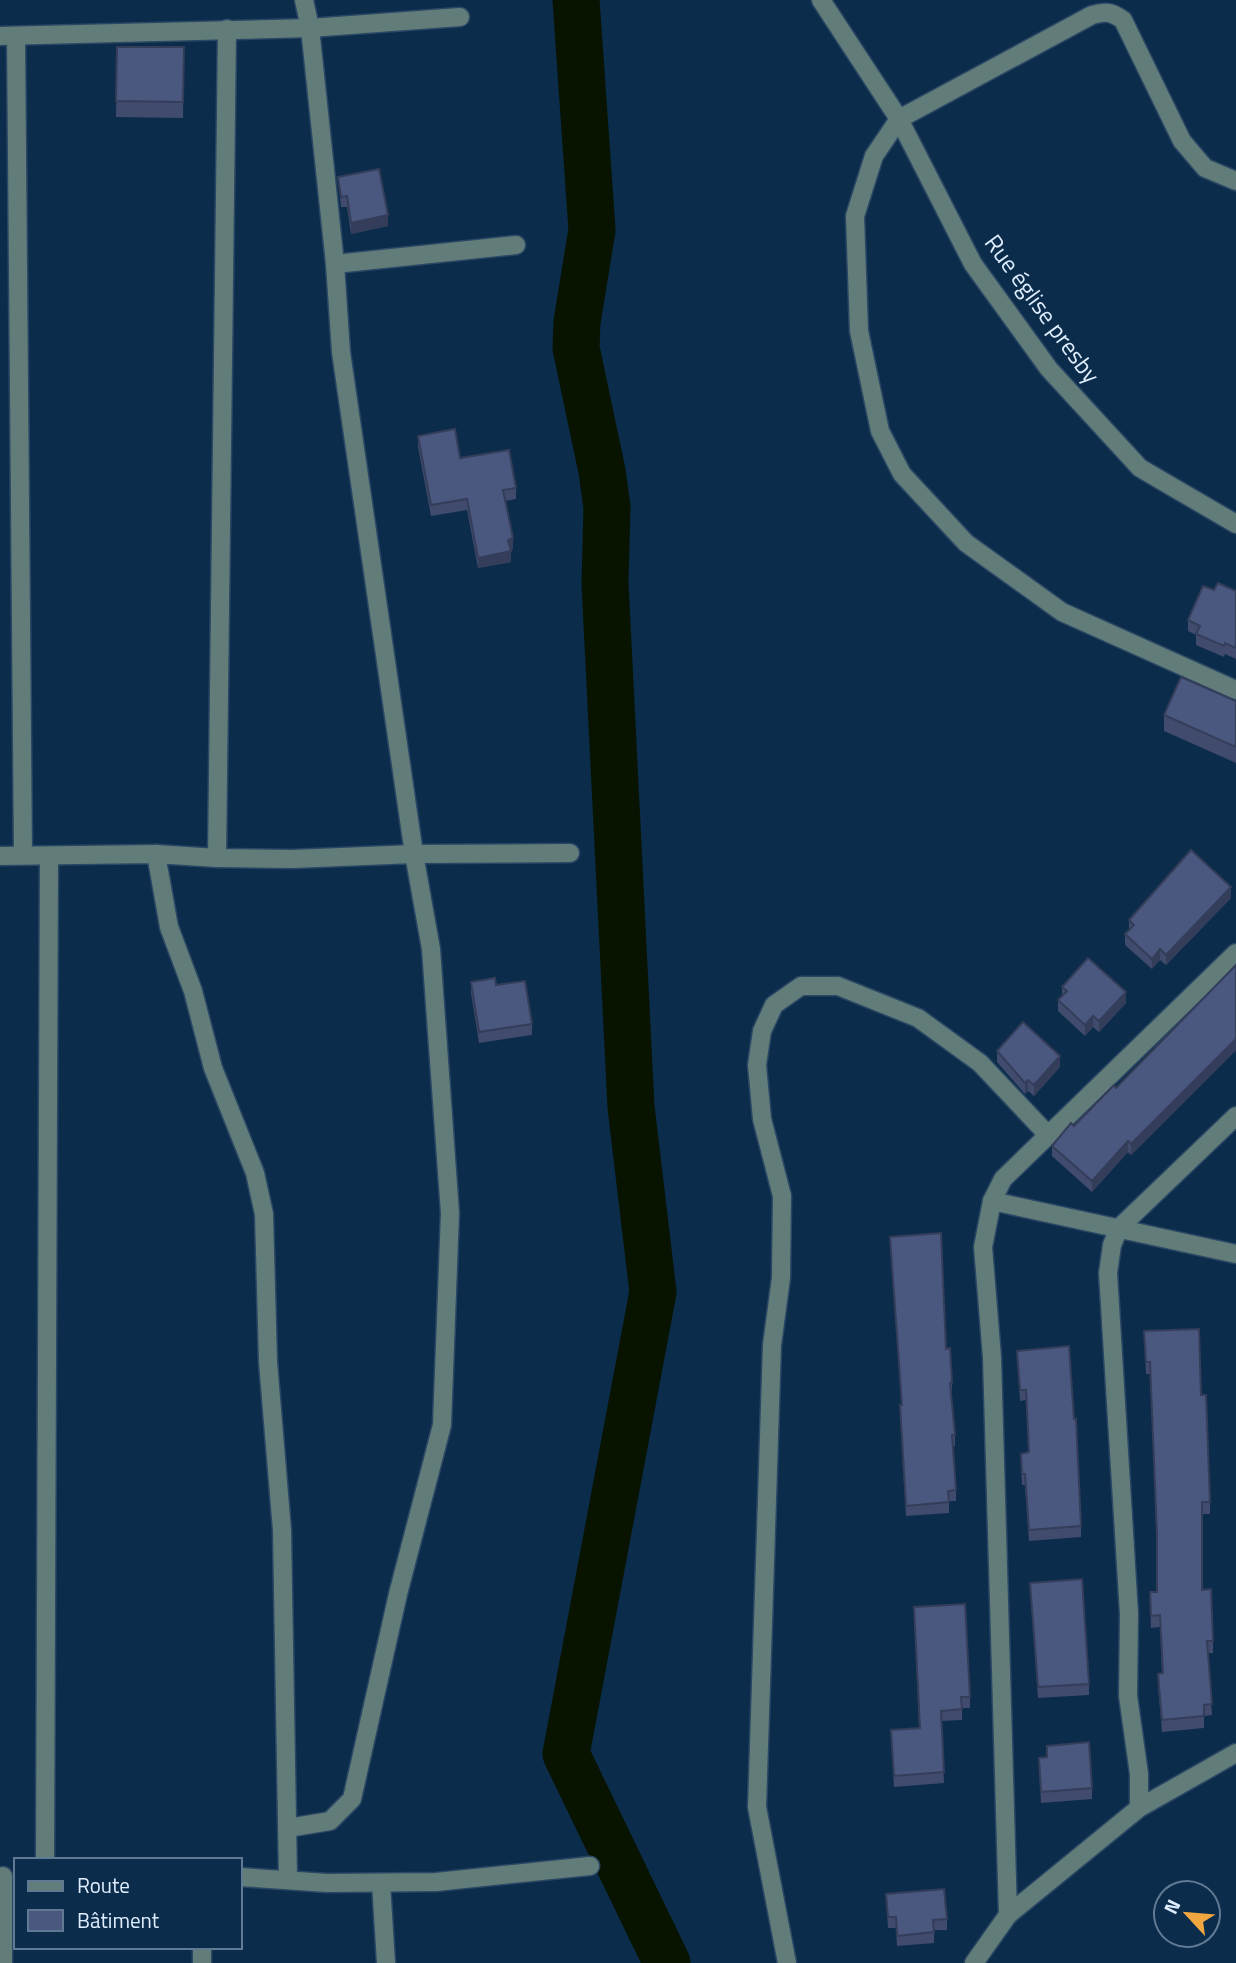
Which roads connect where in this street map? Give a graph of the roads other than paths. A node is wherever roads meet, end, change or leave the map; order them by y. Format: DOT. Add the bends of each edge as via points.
graph roads {
  1 [pos="304,0"];
  2 [pos="821,0"];
  3 [pos="460,17"];
  4 [pos="310,27"];
  5 [pos="227,29"];
  6 [pos="8,37"];
  7 [pos="899,119"];
  8 [pos="1236,181"];
  9 [pos="516,245"];
  10 [pos="335,264"];
  11 [pos="1236,524"];
  12 [pos="1236,690"];
  13 [pos="570,853"];
  14 [pos="156,854"];
  15 [pos="414,854"];
  16 [pos="23,855"];
  17 [pos="0,856"];
  18 [pos="49,856"];
  19 [pos="217,858"];
  20 [pos="1236,953"];
  21 [pos="1236,1116"];
  22 [pos="1048,1135"];
  23 [pos="992,1201"];
  24 [pos="1119,1228"];
  25 [pos="1236,1254"];
  26 [pos="1236,1753"];
  27 [pos="1139,1808"];
  28 [pos="288,1828"];
  29 [pos="46,1858"];
  30 [pos="590,1866"];
  31 [pos="6,1876"];
  32 [pos="242,1877"];
  33 [pos="288,1879"];
  34 [pos="380,1883"];
  35 [pos="1008,1915"];
  36 [pos="3,1963"];
  37 [pos="386,1963"];
  38 [pos="787,1963"];
  39 [pos="974,1963"];
  1 -- 4 [label="street"];
  2 -- 7 [label="street, Rue église presby"];
  3 -- 4 [label="street"];
  4 -- 5 [label="street"];
  4 -- 10 [label="street"];
  5 -- 6 [label="street"];
  5 -- 19 [label="street"];
  6 -- 16 [label="street"];
  7 -- 8 [label="street" via="1092,15 1114,13 1123,20 1182,141 1205,167"];
  7 -- 11 [label="street, Rue église presby" via="973,264 1049,369 1140,468"];
  7 -- 12 [label="street" via="874,156 855,216 859,331 880,431 902,474 966,543 1062,612"];
  9 -- 10 [label="street"];
  10 -- 15 [label="street" via="341,352"];
  13 -- 15 [label="street"];
  14 -- 18 [label="street"];
  14 -- 19 [label="street"];
  14 -- 28 [label="street" via="169,927 193,991 213,1069 255,1173 264,1214 268,1363 282,1530"];
  15 -- 19 [label="street"];
  15 -- 28 [label="street" via="431,949 450,1213 442,1425 352,1799 330,1821"];
  16 -- 17 [label="street"];
  16 -- 18 [label="street"];
  18 -- 29 [label="street"];
  20 -- 22 [label="street"];
  21 -- 24 [label="street"];
  22 -- 23 [label="street" via="1003,1179"];
  22 -- 38 [label="street" via="980,1063 918,1018 838,986 802,986 774,1005 762,1031 757,1065 762,1119 782,1196 781,1278 772,1345 757,1807"];
  23 -- 24 [label="street"];
  23 -- 35 [label="street" via="983,1247 992,1357"];
  24 -- 25 [label="street"];
  24 -- 27 [label="street" via="1108,1273 1129,1614 1128,1696"];
  26 -- 27 [label="street"];
  27 -- 35 [label="street"];
  28 -- 33 [label="street"];
  30 -- 34 [label="street" via="436,1882"];
  31 -- 36 [label="street"];
  32 -- 33 [label="street"];
  33 -- 34 [label="street"];
  34 -- 37 [label="street"];
  35 -- 39 [label="street"];
}
